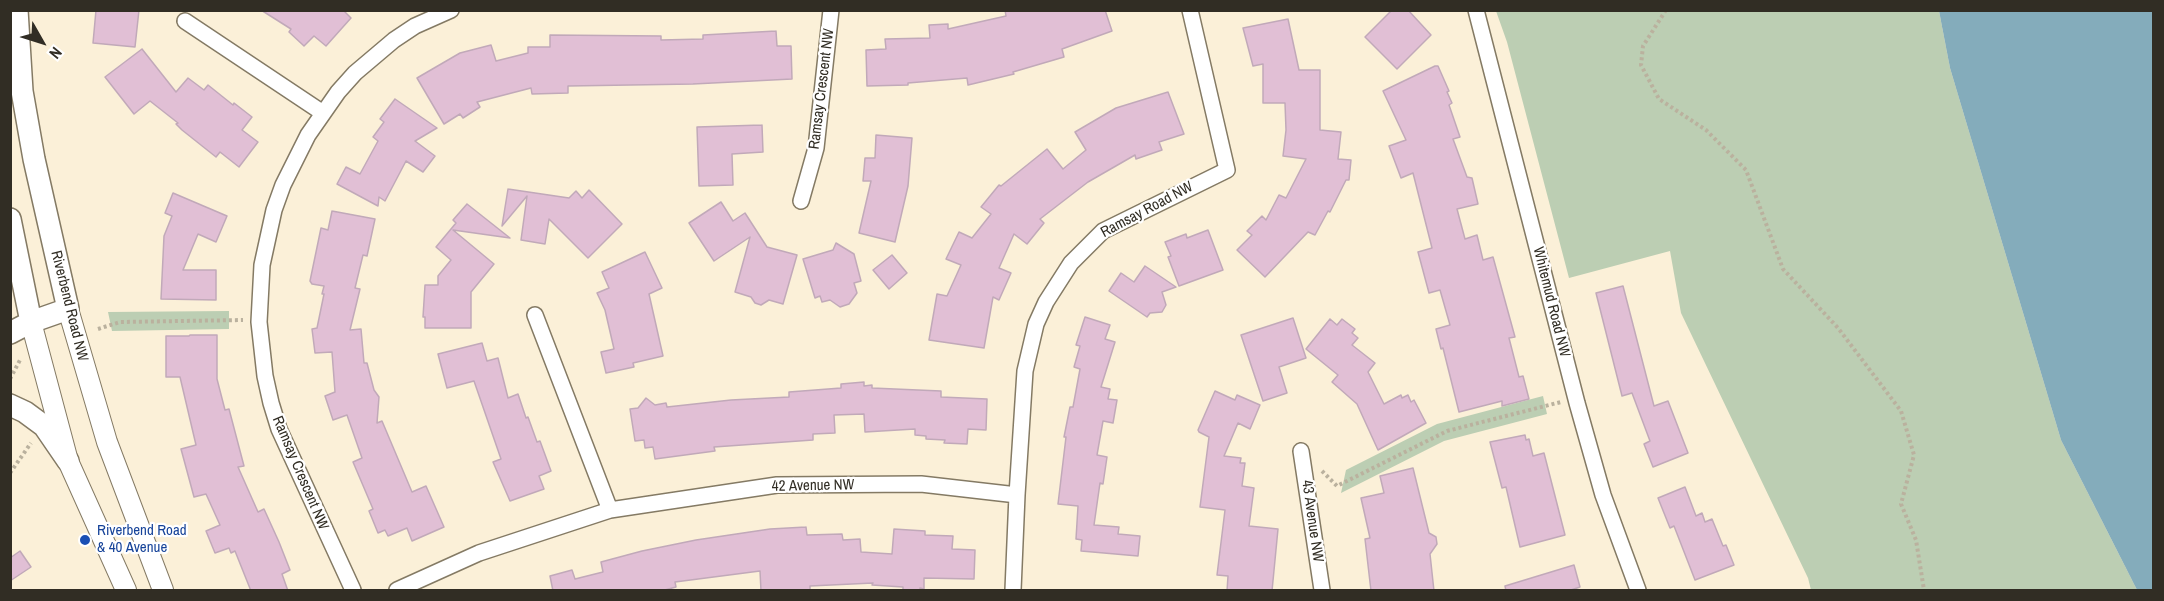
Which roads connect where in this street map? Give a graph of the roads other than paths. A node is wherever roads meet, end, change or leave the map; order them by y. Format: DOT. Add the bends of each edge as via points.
graph roads {
  1 [pos="17,10"];
  2 [pos="451,10"];
  3 [pos="831,10"];
  4 [pos="1190,10"];
  5 [pos="1476,10"];
  6 [pos="185,21"];
  7 [pos="323,112"];
  8 [pos="801,201"];
  9 [pos="10,219"];
  10 [pos="68,309"];
  11 [pos="535,315"];
  12 [pos="31,322"];
  13 [pos="10,333"];
  14 [pos="10,405"];
  15 [pos="1301,451"];
  16 [pos="68,460"];
  17 [pos="1017,495"];
  18 [pos="610,510"];
  19 [pos="126,591"];
  20 [pos="164,591"];
  21 [pos="353,591"];
  22 [pos="397,591"];
  23 [pos="1013,591"];
  24 [pos="1322,591"];
  25 [pos="1638,591"];
  1 -- 10 [label="main road, Riverbend Road NW" via="22,91"];
  2 -- 7 [label="street, Ramsay Crescent NW" via="415,26 374,55"];
  3 -- 8 [label="street, Ramsay Crescent NW" via="816,148"];
  4 -- 17 [label="street, Ramsay Road NW" via="1227,170 1103,231 1057,282 1036,324 1028,355"];
  5 -- 25 [label="street, Whitemud Road NW" via="1577,403 1603,495"];
  6 -- 7 [label="street"];
  7 -- 21 [label="street, Ramsay Crescent NW" via="295,160 274,210 262,265 259,322 265,376 279,429"];
  9 -- 12 [label="main road"];
  10 -- 12 [label="main road"];
  10 -- 20 [label="street, Riverbend Road NW" via="106,442"];
  11 -- 18 [label="street"];
  12 -- 13 [label="main road"];
  12 -- 16 [label="street"];
  14 -- 16 [label="main road" via="44,426"];
  15 -- 24 [label="street, 43 Avenue NW"];
  16 -- 19 [label="street"];
  17 -- 18 [label="street, 42 Avenue NW" via="921,484 777,485"];
  17 -- 23 [label="street, Ramsay Road NW"];
  18 -- 22 [label="street, 42 Avenue NW" via="479,553"];
}
